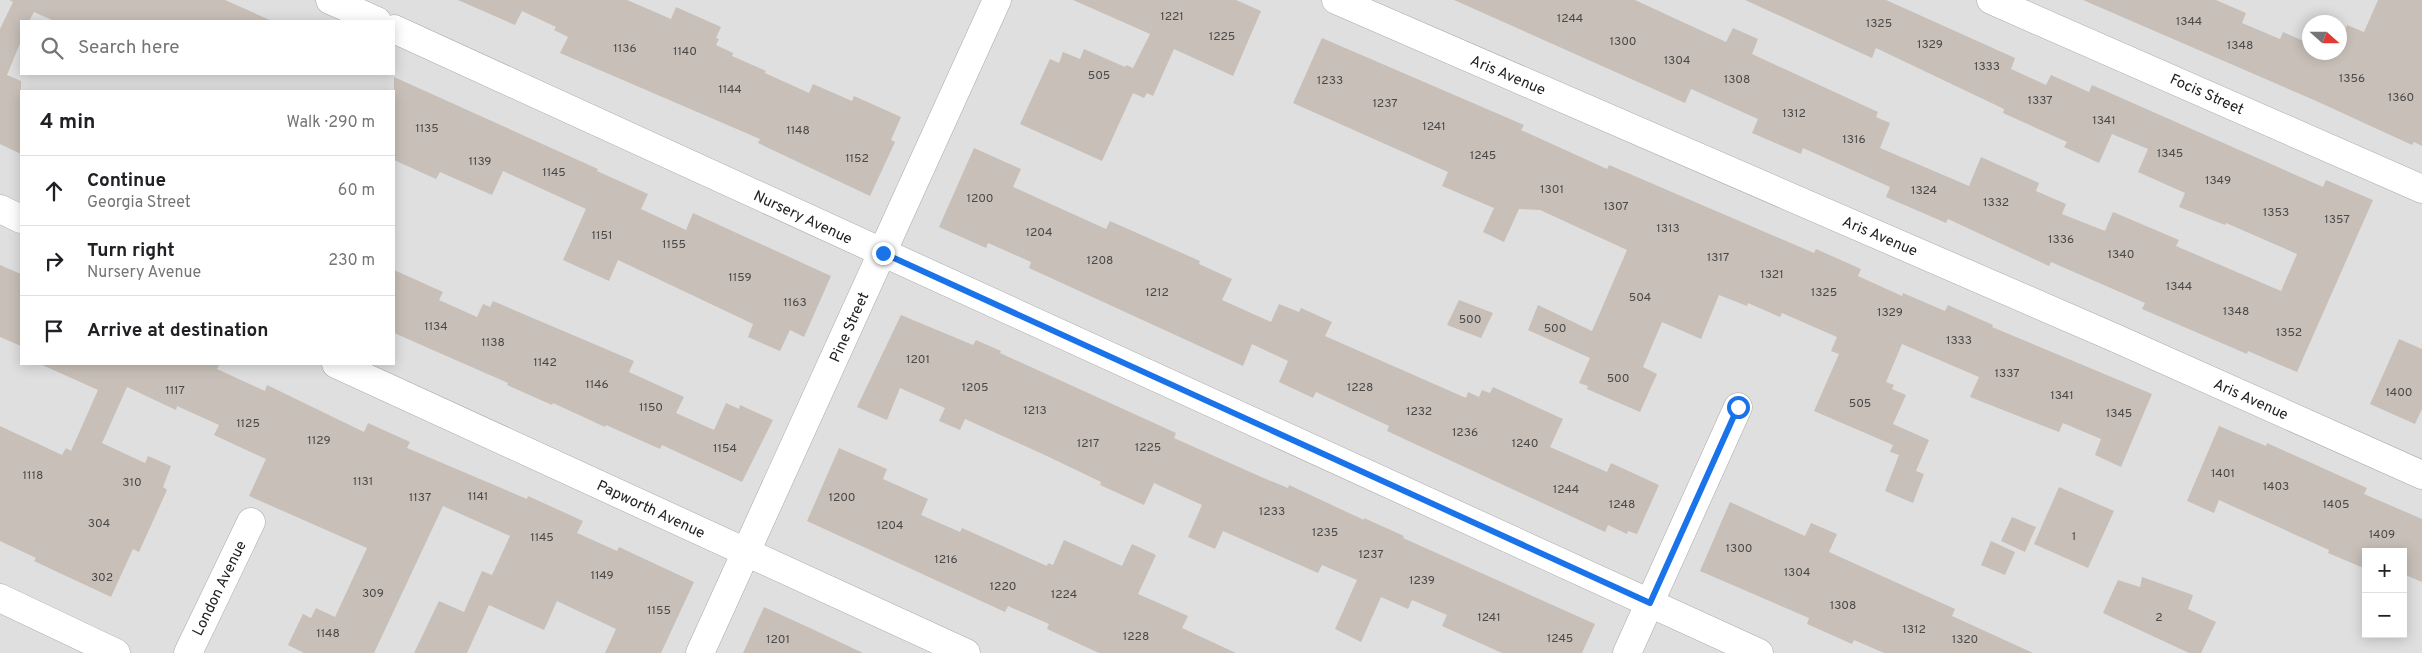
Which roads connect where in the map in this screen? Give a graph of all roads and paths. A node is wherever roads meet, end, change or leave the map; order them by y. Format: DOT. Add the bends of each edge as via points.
graph roads {
  1 [pos="330,0"];
  2 [pos="997,0"];
  3 [pos="1336,0"];
  4 [pos="1992,0"];
  5 [pos="375,20"];
  6 [pos="395,29"];
  7 [pos="2422,189"];
  8 [pos="0,209"];
  9 [pos="20,219"];
  10 [pos="883,253"];
  11 [pos="338,365"];
  12 [pos="1738,407"];
  13 [pos="2422,475"];
  14 [pos="251,522"];
  15 [pos="746,553"];
  16 [pos="0,598"];
  17 [pos="1650,603"];
  18 [pos="116,653"];
  19 [pos="188,653"];
  20 [pos="700,653"];
  21 [pos="966,653"];
  22 [pos="1627,653"];
  23 [pos="1759,653"];
  1 -- 5 [label="street"];
  2 -- 10 [label="street, Pine Street"];
  3 -- 13 [label="street, Aris Avenue"];
  4 -- 7 [label="street, Focis Street"];
  6 -- 10 [label="street, Nursery Avenue"];
  8 -- 9 [label="street"];
  10 -- 15 [label="street, Pine Street"];
  10 -- 17 [label="street, Nursery Avenue"];
  11 -- 15 [label="street, Papworth Avenue"];
  12 -- 17 [label="street"];
  14 -- 19 [label="street, London Avenue"];
  15 -- 20 [label="street, Pine Street"];
  15 -- 21 [label="street, Papworth Avenue"];
  16 -- 18 [label="street"];
  17 -- 22 [label="street"];
  17 -- 23 [label="street, Nursery Avenue"];
}
